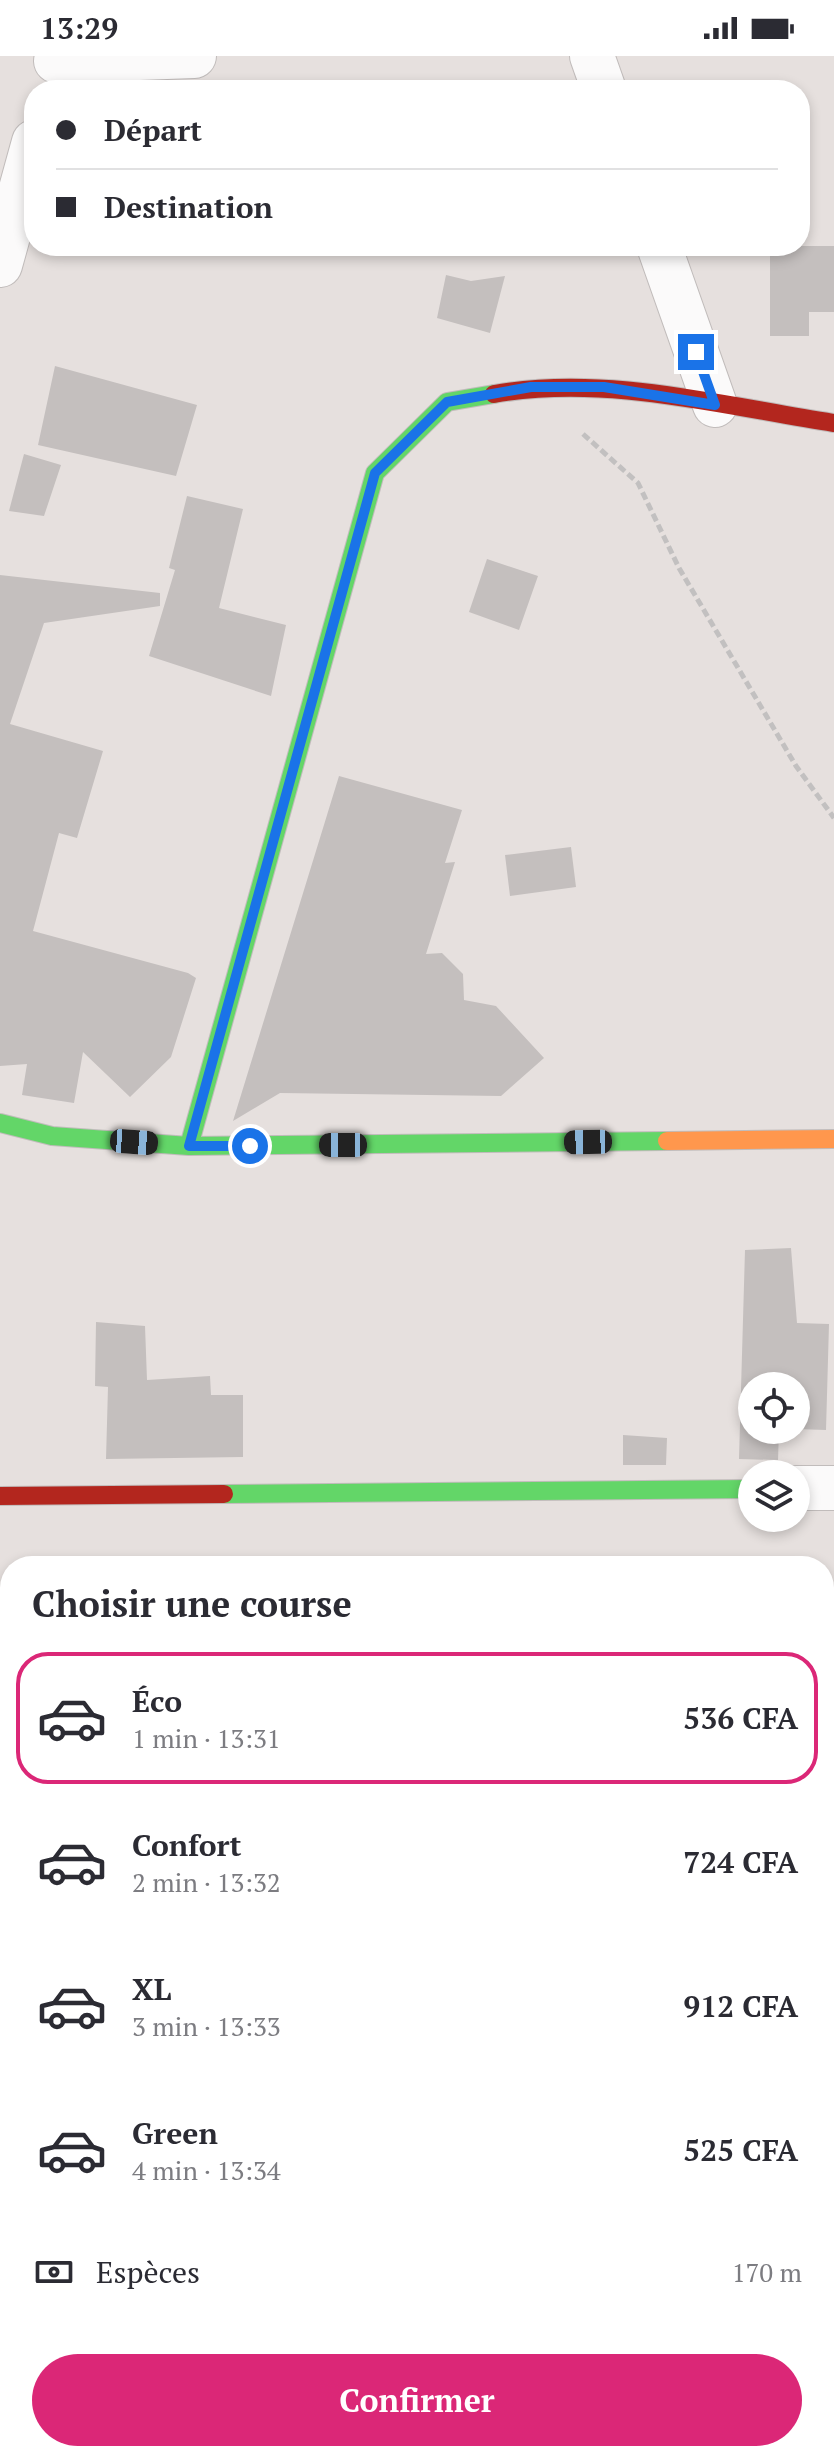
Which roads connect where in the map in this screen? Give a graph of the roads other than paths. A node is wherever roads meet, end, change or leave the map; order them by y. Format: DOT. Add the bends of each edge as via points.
graph roads {
  1 [pos="194,56"];
  2 [pos="592,56"];
  3 [pos="54,69"];
  4 [pos="600,80"];
  5 [pos="24,178"];
  6 [pos="663,256"];
  7 [pos="0,265"];
  8 [pos="715,405"];
  9 [pos="834,423"];
  10 [pos="0,1123"];
  11 [pos="834,1139"];
  12 [pos="189,1146"];
  13 [pos="810,1488"];
  14 [pos="834,1488"];
  15 [pos="738,1489"];
  16 [pos="0,1496"];
  1 -- 3 [label="street"];
  2 -- 4 [label="street"];
  5 -- 7 [label="street"];
  6 -- 8 [label="street"];
  8 -- 9 [label="street"];
  8 -- 12 [label="street" via="604,387 531,387 447,402 375,473"];
  10 -- 12 [label="street" via="52,1136"];
  11 -- 12 [label="street"];
  13 -- 14 [label="street"];
  15 -- 16 [label="street"];
}
